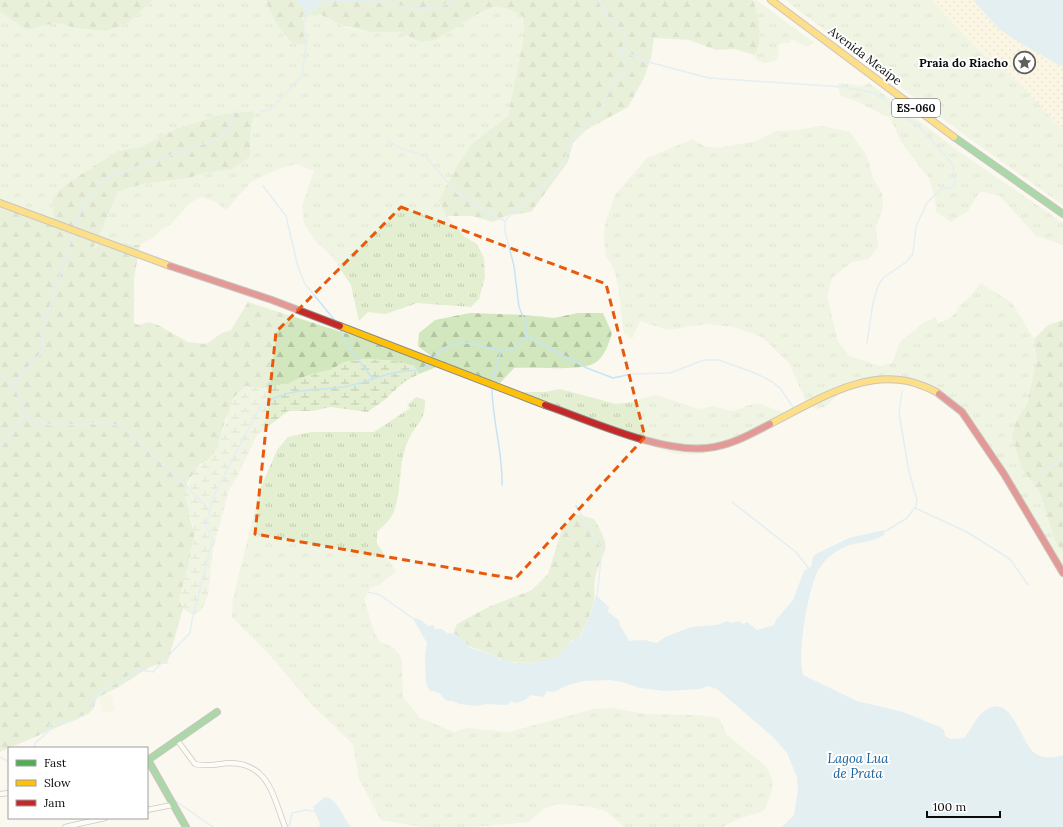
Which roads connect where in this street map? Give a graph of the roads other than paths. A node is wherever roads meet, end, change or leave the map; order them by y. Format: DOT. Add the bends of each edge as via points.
graph roads {
  1 [pos="771,0"];
  2 [pos="0,203"];
  3 [pos="1063,214"];
  4 [pos="1063,573"];
  5 [pos="217,712"];
  6 [pos="176,740"];
  7 [pos="148,759"];
  8 [pos="148,762"];
  9 [pos="172,805"];
  10 [pos="148,810"];
  11 [pos="76,819"];
  12 [pos="100,819"];
  13 [pos="77,824"];
  14 [pos="66,827"];
  15 [pos="186,827"];
  16 [pos="285,827"];
  1 -- 3 [label="street, Avenida Meaípe / ES-060" via="965,145"];
  2 -- 4 [label="street" via="141,256 272,300 521,396 654,443 684,448 708,448 741,439 829,394 862,382 886,379 911,381 937,392 962,412 1004,474"];
  5 -- 6 [label="street"];
  6 -- 7 [label="street"];
  6 -- 16 [label="street" via="198,765 242,764 258,771 267,784"];
  8 -- 9 [label="street"];
  9 -- 10 [label="street"];
  9 -- 15 [label="street"];
  11 -- 13 [label="street"];
  12 -- 13 [label="street"];
  13 -- 14 [label="street"];
}
